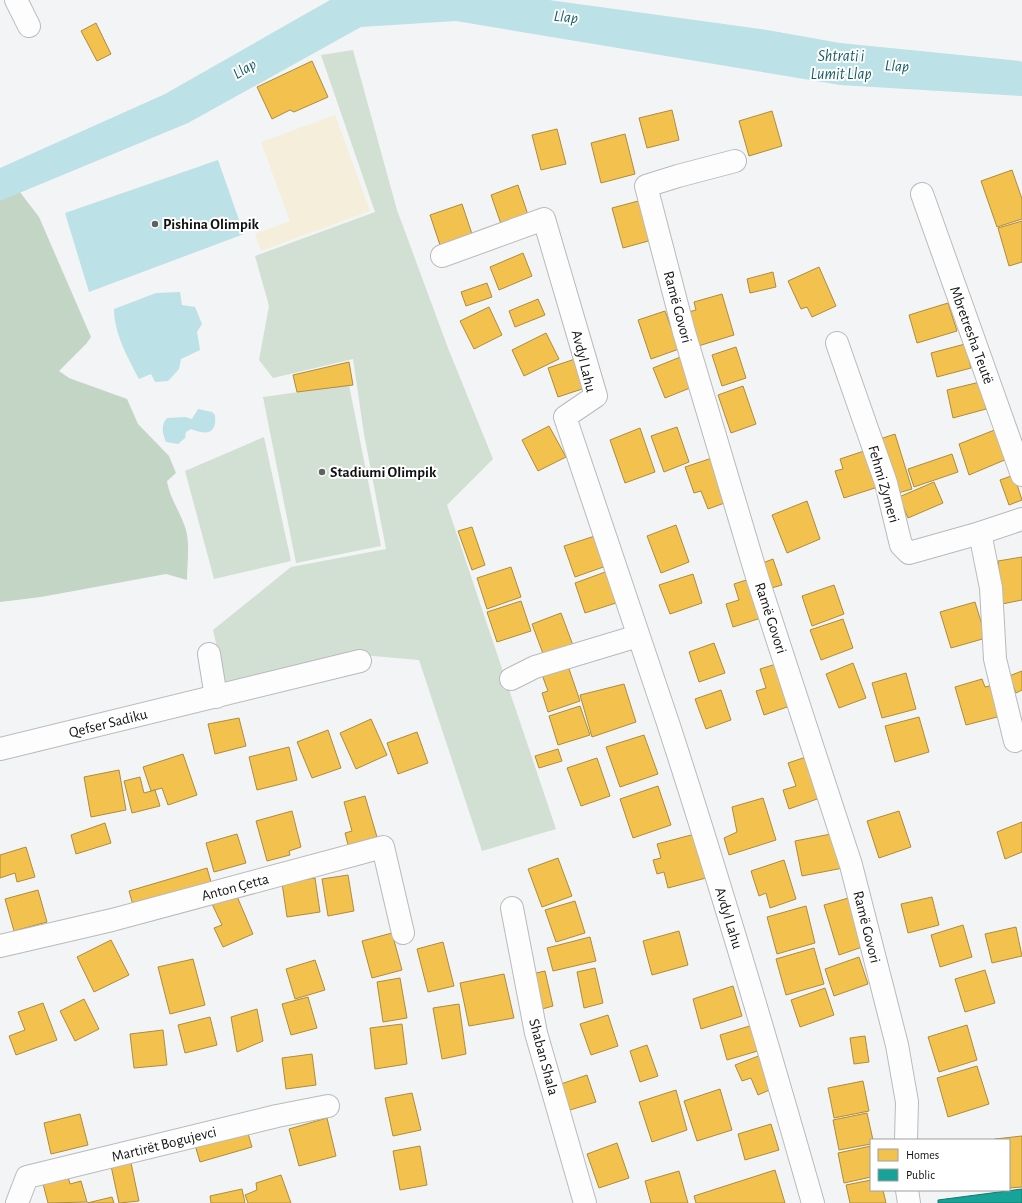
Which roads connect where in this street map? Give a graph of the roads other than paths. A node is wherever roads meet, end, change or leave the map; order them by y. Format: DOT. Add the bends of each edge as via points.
graph roads {
  1 [pos="16,0"];
  2 [pos="29,26"];
  3 [pos="735,161"];
  4 [pos="922,194"];
  5 [pos="442,256"];
  6 [pos="837,343"];
  7 [pos="1022,475"];
  8 [pos="1022,519"];
  9 [pos="980,533"];
  10 [pos="638,636"];
  11 [pos="209,654"];
  12 [pos="360,661"];
  13 [pos="511,679"];
  14 [pos="216,697"];
  15 [pos="1015,741"];
  16 [pos="0,749"];
  17 [pos="512,908"];
  18 [pos="403,933"];
  19 [pos="0,946"];
  20 [pos="328,1106"];
  21 [pos="906,1139"];
  22 [pos="907,1191"];
  23 [pos="17,1203"];
  24 [pos="585,1203"];
  25 [pos="813,1203"];
  26 [pos="909,1203"];
  1 -- 2 [label="street"];
  3 -- 21 [label="street, Ramë Govori" via="646,186 684,332 758,580 851,864 897,1045 908,1102"];
  4 -- 7 [label="street, Mbretresha Teutë"];
  5 -- 10 [label="street, Avdyl Lahu" via="544,219 596,396 565,417"];
  6 -- 9 [label="street, Fehmi Zymeri" via="886,483 901,545 909,552"];
  8 -- 9 [label="street, Fehmi Zymeri"];
  9 -- 15 [label="street" via="991,588 995,659"];
  10 -- 13 [label="street" via="535,667"];
  10 -- 25 [label="street, Avdyl Lahu" via="714,869"];
  11 -- 14 [label="street"];
  12 -- 14 [label="street, Qefser Sadiku"];
  14 -- 16 [label="street, Qefser Sadiku"];
  17 -- 24 [label="street, Shaban Shala" via="536,1033"];
  18 -- 19 [label="street, Anton Çetta" via="383,847 112,920"];
  20 -- 23 [label="street, Martirët Bogujevci" via="27,1177"];
  22 -- 26 [label="street"];
}
